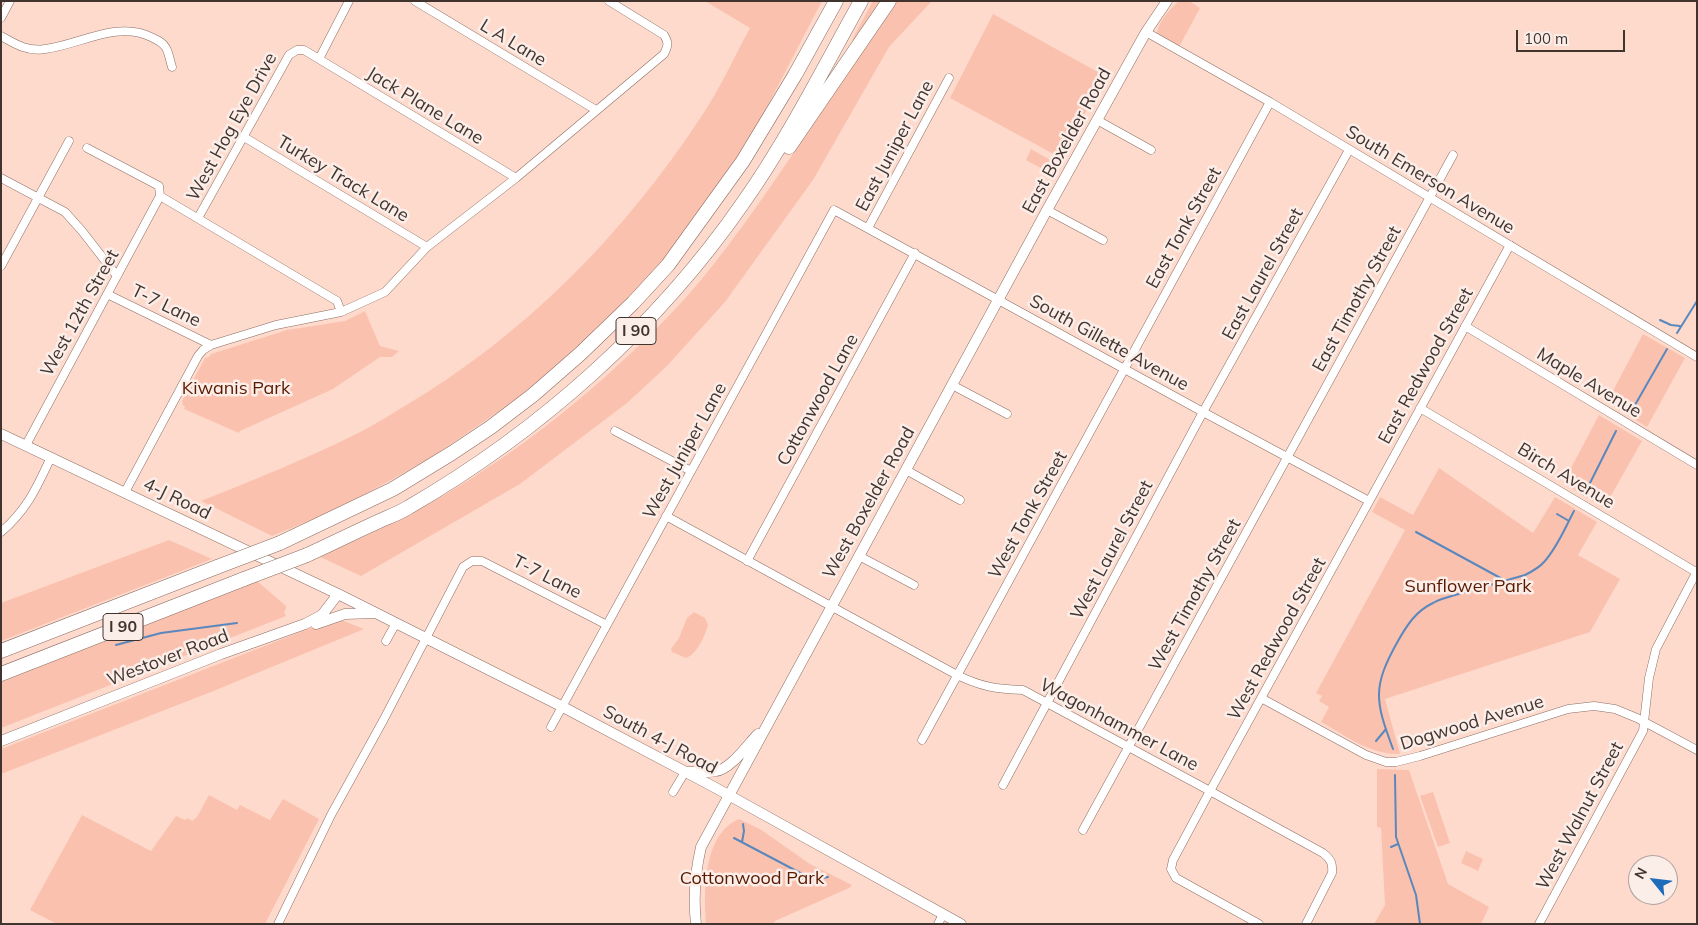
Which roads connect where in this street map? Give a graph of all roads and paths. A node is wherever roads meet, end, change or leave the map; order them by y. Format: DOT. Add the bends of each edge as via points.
graph roads {
  1 [pos="10,1"];
  2 [pos="349,1"];
  3 [pos="415,1"];
  4 [pos="609,1"];
  5 [pos="828,1"];
  6 [pos="836,1"];
  7 [pos="861,1"];
  8 [pos="889,1"];
  9 [pos="1167,1"];
  10 [pos="1,18"];
  11 [pos="1146,32"];
  12 [pos="1,36"];
  13 [pos="319,59"];
  14 [pos="172,67"];
  15 [pos="949,78"];
  16 [pos="1270,102"];
  17 [pos="596,110"];
  18 [pos="1097,120"];
  19 [pos="244,137"];
  20 [pos="69,141"];
  21 [pos="87,148"];
  22 [pos="1151,150"];
  23 [pos="1350,150"];
  24 [pos="1453,155"];
  25 [pos="1,178"];
  26 [pos="516,178"];
  27 [pos="722,190"];
  28 [pos="160,196"];
  29 [pos="1430,197"];
  30 [pos="38,198"];
  31 [pos="834,210"];
  32 [pos="1047,210"];
  33 [pos="198,218"];
  34 [pos="868,228"];
  35 [pos="1103,240"];
  36 [pos="1510,245"];
  37 [pos="427,247"];
  38 [pos="915,253"];
  39 [pos="1,266"];
  40 [pos="117,276"];
  41 [pos="107,294"];
  42 [pos="998,299"];
  43 [pos="341,312"];
  44 [pos="1465,326"];
  45 [pos="641,327"];
  46 [pos="211,345"];
  47 [pos="1697,357"];
  48 [pos="1125,368"];
  49 [pos="952,385"];
  50 [pos="1420,408"];
  51 [pos="1203,412"];
  52 [pos="1007,414"];
  53 [pos="615,431"];
  54 [pos="1,434"];
  55 [pos="26,445"];
  56 [pos="1288,456"];
  57 [pos="51,457"];
  58 [pos="1697,466"];
  59 [pos="906,470"];
  60 [pos="691,471"];
  61 [pos="124,492"];
  62 [pos="960,500"];
  63 [pos="1369,501"];
  64 [pos="666,516"];
  65 [pos="1,532"];
  66 [pos="859,556"];
  67 [pos="747,561"];
  68 [pos="1696,571"];
  69 [pos="914,585"];
  70 [pos="338,594"];
  71 [pos="831,607"];
  72 [pos="375,613"];
  73 [pos="396,623"];
  74 [pos="305,624"];
  75 [pos="607,625"];
  76 [pos="426,637"];
  77 [pos="386,641"];
  78 [pos="1,652"];
  79 [pos="1,674"];
  80 [pos="956,675"];
  81 [pos="1261,698"];
  82 [pos="1048,702"];
  83 [pos="563,706"];
  84 [pos="768,722"];
  85 [pos="1645,722"];
  86 [pos="552,727"];
  87 [pos="922,740"];
  88 [pos="1,741"];
  89 [pos="1129,747"];
  90 [pos="1697,750"];
  91 [pos="685,772"];
  92 [pos="1002,785"];
  93 [pos="1210,791"];
  94 [pos="673,792"];
  95 [pos="729,796"];
  96 [pos="1083,830"];
  97 [pos="943,914"];
  98 [pos="278,924"];
  99 [pos="696,924"];
  100 [pos="938,924"];
  101 [pos="961,924"];
  102 [pos="1260,924"];
  103 [pos="1306,924"];
  104 [pos="1539,924"];
  1 -- 10 [label="street"];
  2 -- 13 [label="street"];
  3 -- 17 [label="street, L A Lane"];
  4 -- 17 [label="street" via="658,30 668,46 664,54"];
  5 -- 27 [label="highway, I 90"];
  6 -- 27 [label="highway, I 90" via="776,107"];
  7 -- 45 [label="highway, I 90" via="802,108 743,204 707,252"];
  8 -- 45 [label="highway, I 90" via="704,264"];
  9 -- 11 [label="main road, East Boxelder Road"];
  11 -- 16 [label="street, South Emerson Avenue"];
  11 -- 18 [label="main road, East Boxelder Road"];
  12 -- 14 [label="street" via="25,48 44,50 112,33 143,33 160,41 166,48"];
  13 -- 19 [label="street, West Hog Eye Drive" via="304,50 289,55"];
  13 -- 26 [label="street, Jack Plane Lane"];
  15 -- 34 [label="street, East Juniper Lane"];
  16 -- 23 [label="street, South Emerson Avenue"];
  16 -- 48 [label="street, East Tonk Street"];
  17 -- 26 [label="street"];
  18 -- 22 [label="street"];
  18 -- 32 [label="main road, East Boxelder Road"];
  19 -- 33 [label="street, West Hog Eye Drive"];
  19 -- 37 [label="street, Turkey Track Lane"];
  20 -- 30 [label="street"];
  21 -- 28 [label="street" via="159,186"];
  23 -- 29 [label="street, South Emerson Avenue"];
  23 -- 51 [label="street, East Laurel Street"];
  24 -- 29 [label="street, East Timothy Street"];
  25 -- 30 [label="street"];
  26 -- 37 [label="street"];
  27 -- 78 [label="highway, I 90, bridge" via="668,265 633,303 533,395 452,454 393,489 280,543"];
  28 -- 33 [label="street"];
  28 -- 40 [label="street, West 12th Street"];
  29 -- 36 [label="street, South Emerson Avenue"];
  29 -- 56 [label="street, East Timothy Street"];
  30 -- 39 [label="street"];
  30 -- 40 [label="street" via="65,212"];
  31 -- 34 [label="street, South Gillette Avenue"];
  31 -- 60 [label="street, West Juniper Lane"];
  32 -- 35 [label="street"];
  32 -- 42 [label="main road, East Boxelder Road"];
  33 -- 43 [label="street" via="337,301"];
  34 -- 38 [label="street, South Gillette Avenue"];
  36 -- 44 [label="street, East Redwood Street"];
  36 -- 47 [label="street, South Emerson Avenue"];
  37 -- 43 [label="street" via="385,292"];
  38 -- 42 [label="street, South Gillette Avenue"];
  38 -- 67 [label="street, Cottonwood Lane"];
  40 -- 41 [label="street, West 12th Street"];
  41 -- 46 [label="street, T-7 Lane"];
  41 -- 55 [label="street, West 12th Street"];
  42 -- 48 [label="street, South Gillette Avenue"];
  42 -- 49 [label="main road, West Boxelder Road"];
  43 -- 46 [label="street" via="276,324"];
  44 -- 50 [label="street, East Redwood Street"];
  44 -- 58 [label="street, Maple Avenue"];
  45 -- 79 [label="highway, I 90, bridge" via="579,386 528,426 408,508 307,555"];
  46 -- 61 [label="street" via="198,356"];
  48 -- 51 [label="street, South Gillette Avenue"];
  48 -- 80 [label="street, West Tonk Street"];
  49 -- 52 [label="street"];
  49 -- 59 [label="main road, West Boxelder Road"];
  50 -- 63 [label="street, East Redwood Street"];
  50 -- 68 [label="street, Birch Avenue"];
  51 -- 56 [label="street, South Gillette Avenue"];
  51 -- 82 [label="street, West Laurel Street"];
  53 -- 60 [label="street"];
  54 -- 55 [label="main road, 4-J Road"];
  55 -- 57 [label="main road, 4-J Road"];
  56 -- 63 [label="street, South Gillette Avenue"];
  56 -- 89 [label="street, West Timothy Street"];
  57 -- 61 [label="main road, 4-J Road"];
  57 -- 65 [label="street" via="36,491 13,522"];
  59 -- 62 [label="street"];
  59 -- 66 [label="main road, West Boxelder Road"];
  60 -- 64 [label="street, West Juniper Lane"];
  61 -- 70 [label="main road, 4-J Road"];
  63 -- 81 [label="street, West Redwood Street"];
  64 -- 67 [label="street, Wagonhammer Lane"];
  64 -- 75 [label="street, West Juniper Lane"];
  66 -- 69 [label="street"];
  66 -- 71 [label="main road, West Boxelder Road"];
  67 -- 71 [label="street, Wagonhammer Lane"];
  68 -- 85 [label="street, West Walnut Street" via="1656,648 1649,678"];
  70 -- 72 [label="main road, South 4-J Road"];
  70 -- 74 [label="main road, Westover Road" via="322,615"];
  71 -- 80 [label="street, Wagonhammer Lane"];
  71 -- 84 [label="main road, West Boxelder Road"];
  72 -- 73 [label="main road, South 4-J Road"];
  72 -- 74 [label="main road" via="345,614 314,625"];
  73 -- 76 [label="main road, South 4-J Road"];
  73 -- 77 [label="street"];
  74 -- 88 [label="main road, Westover Road"];
  75 -- 76 [label="street, T-7 Lane" via="482,561 472,561 463,567"];
  75 -- 83 [label="street, West Juniper Lane"];
  76 -- 83 [label="main road, South 4-J Road"];
  76 -- 98 [label="street" via="331,815"];
  80 -- 82 [label="street, Wagonhammer Lane" via="977,685 1023,690"];
  80 -- 87 [label="street, West Tonk Street"];
  81 -- 85 [label="street, Dogwood Avenue" via="1366,755 1386,762 1396,762 1583,706 1615,709"];
  81 -- 93 [label="street, West Redwood Street"];
  82 -- 89 [label="street, Wagonhammer Lane"];
  82 -- 92 [label="street, West Laurel Street"];
  83 -- 86 [label="street, West Juniper Lane"];
  83 -- 91 [label="main road, South 4-J Road"];
  84 -- 91 [label="main road" via="723,770"];
  84 -- 95 [label="main road"];
  85 -- 90 [label="street, Dogwood Avenue"];
  85 -- 104 [label="street, West Walnut Street" via="1644,731"];
  89 -- 93 [label="street, Wagonhammer Lane"];
  89 -- 96 [label="street, West Timothy Street"];
  91 -- 94 [label="street"];
  91 -- 95 [label="main road, South 4-J Road"];
  93 -- 102 [label="street, West Redwood Street" via="1172,860 1171,870 1176,878"];
  93 -- 103 [label="street, Wagonhammer Lane" via="1330,858 1332,873"];
  95 -- 97 [label="main road, South 4-J Road"];
  95 -- 99 [label="main road" via="701,846 694,891"];
  97 -- 100 [label="street"];
  97 -- 101 [label="main road, South 4-J Road"];
}
